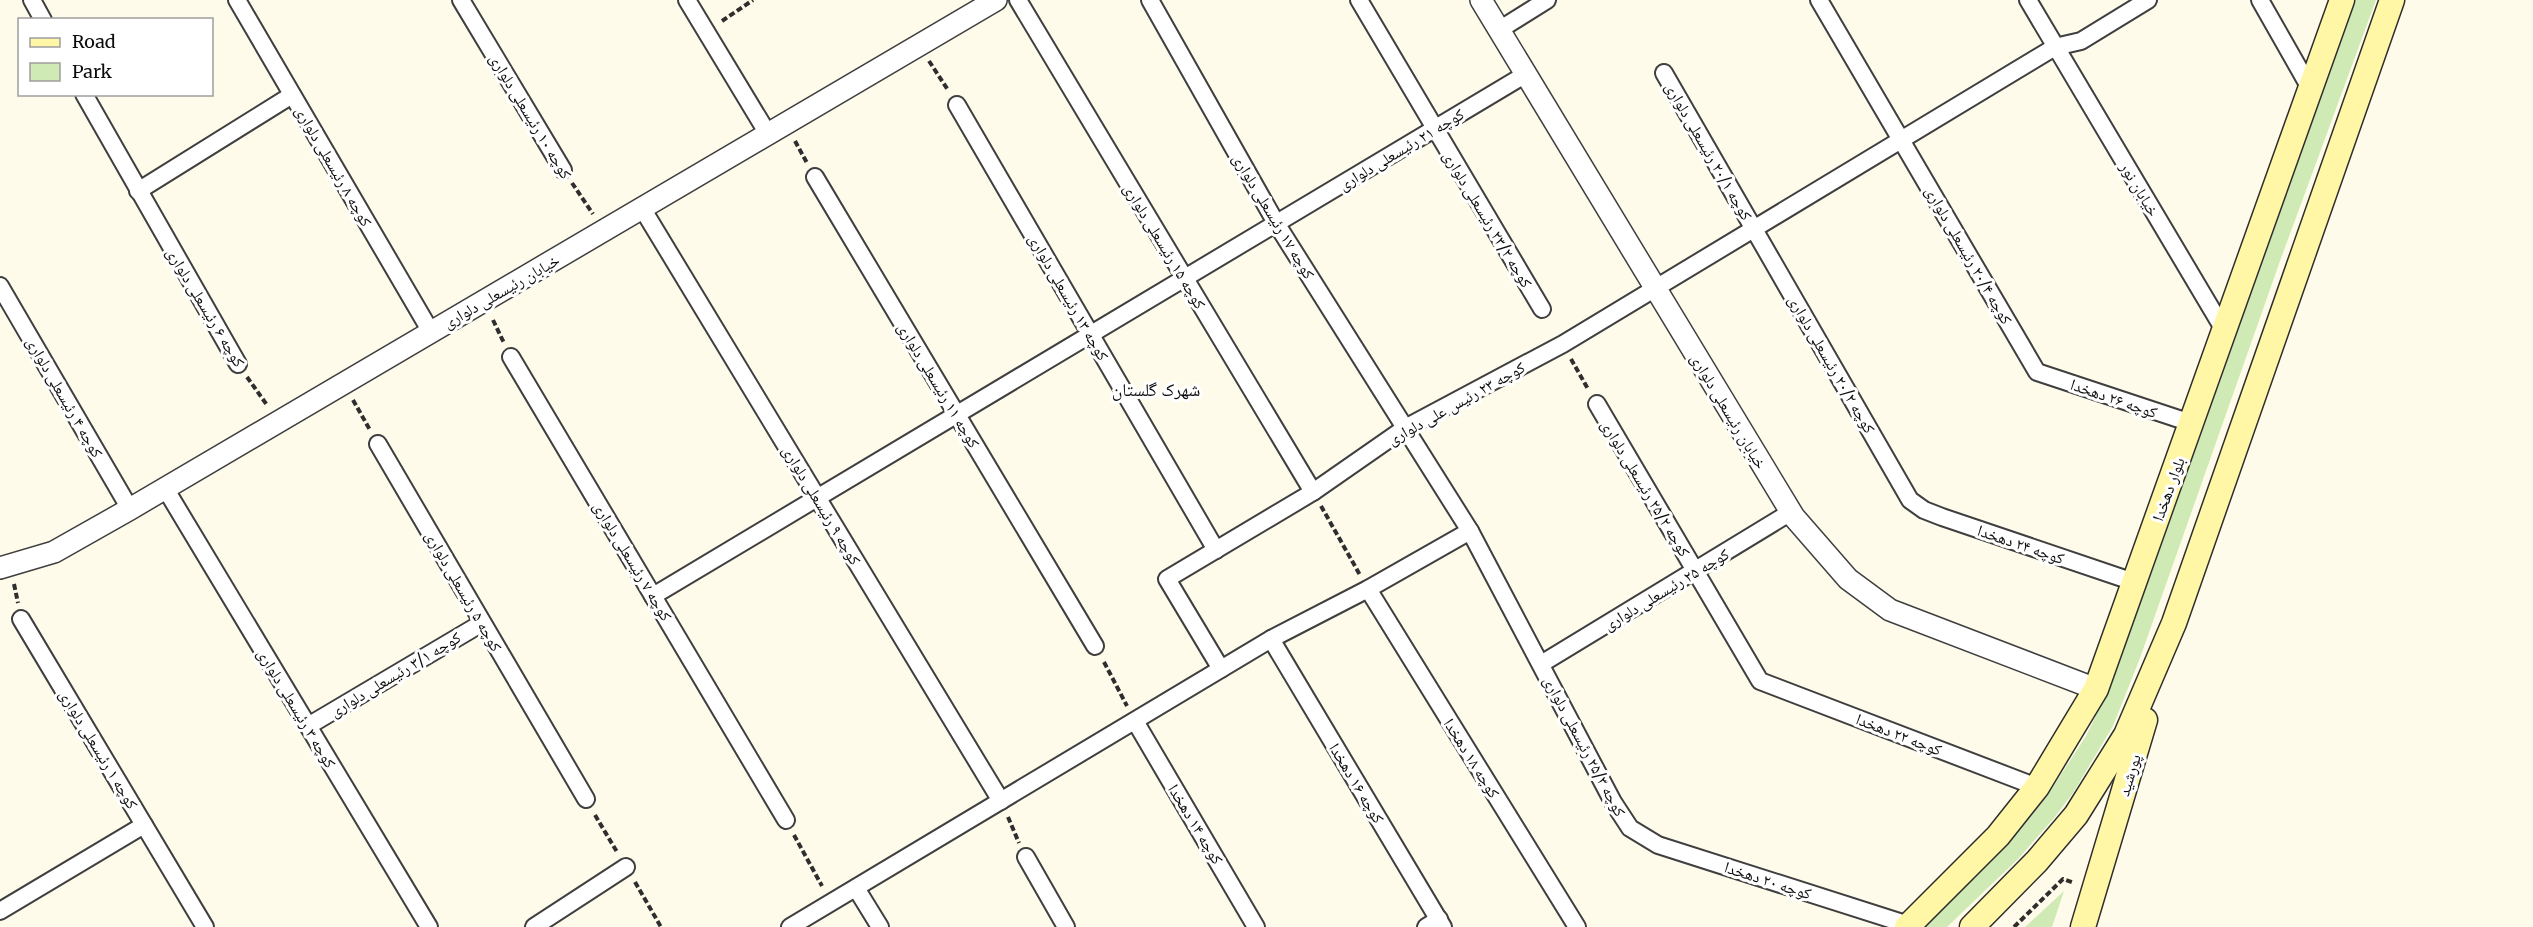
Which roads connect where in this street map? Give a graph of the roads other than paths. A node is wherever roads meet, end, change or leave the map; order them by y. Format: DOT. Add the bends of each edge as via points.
graph roads {
  1 [pos="32,0"];
  2 [pos="237,0"];
  3 [pos="461,0"];
  4 [pos="687,0"];
  5 [pos="996,0"];
  6 [pos="1017,0"];
  7 [pos="1150,0"];
  8 [pos="1359,0"];
  9 [pos="1481,0"];
  10 [pos="1546,0"];
  11 [pos="2028,0"];
  12 [pos="2148,0"];
  13 [pos="2260,0"];
  14 [pos="2342,0"];
  15 [pos="2392,0"];
  16 [pos="1820,2"];
  17 [pos="42,18"];
  18 [pos="1499,30"];
  19 [pos="2055,47"];
  20 [pos="1664,73"];
  21 [pos="1526,74"];
  22 [pos="2310,88"];
  23 [pos="292,95"];
  24 [pos="85,96"];
  25 [pos="957,105"];
  26 [pos="1435,128"];
  27 [pos="777,129"];
  28 [pos="1901,138"];
  29 [pos="563,170"];
  30 [pos="815,177"];
  31 [pos="138,191"];
  32 [pos="642,208"];
  33 [pos="1276,223"];
  34 [pos="1754,228"];
  35 [pos="1185,278"];
  36 [pos="0,286"];
  37 [pos="1656,288"];
  38 [pos="1542,309"];
  39 [pos="7,312"];
  40 [pos="2224,330"];
  41 [pos="431,332"];
  42 [pos="1091,335"];
  43 [pos="511,357"];
  44 [pos="238,364"];
  45 [pos="2037,372"];
  46 [pos="1597,404"];
  47 [pos="957,414"];
  48 [pos="2191,423"];
  49 [pos="1405,428"];
  50 [pos="378,444"];
  51 [pos="165,488"];
  52 [pos="1313,492"];
  53 [pos="818,498"];
  54 [pos="1910,500"];
  55 [pos="130,509"];
  56 [pos="1791,512"];
  57 [pos="1470,531"];
  58 [pos="1216,550"];
  59 [pos="5,566"];
  60 [pos="1696,572"];
  61 [pos="2134,582"];
  62 [pos="1368,589"];
  63 [pos="653,596"];
  64 [pos="21,619"];
  65 [pos="482,623"];
  66 [pos="2174,623"];
  67 [pos="1271,639"];
  68 [pos="1095,646"];
  69 [pos="1541,664"];
  70 [pos="1221,669"];
  71 [pos="1760,681"];
  72 [pos="2096,689"];
  73 [pos="1135,721"];
  74 [pos="308,726"];
  75 [pos="2037,787"];
  76 [pos="586,799"];
  77 [pos="1001,801"];
  78 [pos="786,820"];
  79 [pos="144,825"];
  80 [pos="1630,828"];
  81 [pos="1026,857"];
  82 [pos="626,867"];
  83 [pos="856,888"];
  84 [pos="0,911"];
  85 [pos="552,922"];
  86 [pos="1436,924"];
  87 [pos="1908,926"];
  88 [pos="205,927"];
  89 [pos="429,927"];
  90 [pos="534,927"];
  91 [pos="790,927"];
  92 [pos="880,927"];
  93 [pos="1066,927"];
  94 [pos="1256,927"];
  95 [pos="1577,927"];
  96 [pos="1972,927"];
  97 [pos="2083,927"];
  1 -- 17 [label="street"];
  2 -- 23 [label="street, کوچه ۸ رئیسعلی دلواری"];
  3 -- 29 [label="street, کوچه ۱۰ رئیسعلی دلواری"];
  4 -- 27 [label="street"];
  5 -- 27 [label="street, خیابان رئیسعلی دلواری"];
  6 -- 35 [label="street, کوچه ۱۵ رئیسعلی دلواری"];
  7 -- 33 [label="street, کوچه ۱۷ رئیسعلی دلواری"];
  8 -- 26 [label="street, کوچه ۲۳/۲ رئیسعلی دلواری"];
  9 -- 18 [label="street, خیابان رئیسعلی دلواری"];
  10 -- 18 [label="street"];
  11 -- 19 [label="street, خیابان نور"];
  12 -- 19 [label="street, کوچه ۲۳ رئیس علی دلواری" via="2081,41"];
  13 -- 22 [label="street"];
  14 -- 22 [label="main road, بلوار دهخدا"];
  15 -- 66 [label="main road"];
  16 -- 28 [label="street, کوچه ۲۰/۴ رئیسعلی دلواری"];
  18 -- 21 [label="street, خیابان رئیسعلی دلواری"];
  19 -- 28 [label="street, کوچه ۲۳ رئیس علی دلواری"];
  19 -- 40 [label="street, خیابان نور"];
  20 -- 34 [label="street, کوچه ۲۰/۱ رئیسعلی دلواری"];
  21 -- 26 [label="street, کوچه ۲۱ رئیسعلی دلواری"];
  21 -- 37 [label="street, خیابان رئیسعلی دلواری"];
  22 -- 40 [label="main road, بلوار دهخدا"];
  23 -- 31 [label="street"];
  23 -- 41 [label="street, کوچه ۸ رئیسعلی دلواری"];
  24 -- 31 [label="street, کوچه ۶ رئیسعلی دلواری"];
  25 -- 42 [label="street, کوچه ۱۳ رئیسعلی دلواری"];
  26 -- 33 [label="street, کوچه ۲۱ رئیسعلی دلواری"];
  26 -- 38 [label="street, کوچه ۲۳/۲ رئیسعلی دلواری"];
  27 -- 32 [label="street, خیابان رئیسعلی دلواری"];
  28 -- 34 [label="street, کوچه ۲۳ رئیس علی دلواری"];
  28 -- 45 [label="street, کوچه ۲۰/۴ رئیسعلی دلواری"];
  30 -- 47 [label="street, کوچه ۱۱ رئیسعلی دلواری"];
  31 -- 44 [label="street, کوچه ۶ رئیسعلی دلواری"];
  32 -- 41 [label="street, خیابان رئیسعلی دلواری"];
  32 -- 53 [label="street, کوچه ۹ رئیسعلی دلواری"];
  33 -- 35 [label="street, کوچه ۲۱ رئیسعلی دلواری"];
  33 -- 49 [label="street, کوچه ۱۷ رئیسعلی دلواری"];
  34 -- 37 [label="street, کوچه ۲۳ رئیس علی دلواری"];
  34 -- 54 [label="street, کوچه ۲۰/۲ رئیسعلی دلواری"];
  35 -- 42 [label="street, کوچه ۲۱ رئیسعلی دلواری"];
  35 -- 52 [label="street, کوچه ۱۵ رئیسعلی دلواری"];
  36 -- 39 [label="street, کوچه ۴ رئیسعلی دلواری"];
  37 -- 49 [label="street, کوچه ۲۳ رئیس علی دلواری" via="1563,344"];
  37 -- 56 [label="street, خیابان رئیسعلی دلواری"];
  39 -- 55 [label="street, کوچه ۴ رئیسعلی دلواری"];
  40 -- 48 [label="main road, بلوار دهخدا"];
  41 -- 51 [label="street, خیابان رئیسعلی دلواری"];
  42 -- 47 [label="street, کوچه ۲۱ رئیسعلی دلواری"];
  42 -- 58 [label="street, کوچه ۱۳ رئیسعلی دلواری"];
  43 -- 63 [label="street, کوچه ۷ رئیسعلی دلواری"];
  45 -- 48 [label="street, کوچه ۲۶ دهخدا"];
  46 -- 60 [label="street, کوچه ۲۵/۲ رئیسعلی دلواری"];
  47 -- 53 [label="street, کوچه ۲۱ رئیسعلی دلواری"];
  47 -- 68 [label="street, کوچه ۱۱ رئیسعلی دلواری"];
  48 -- 61 [label="main road, بلوار دهخدا"];
  49 -- 52 [label="street, کوچه ۲۳ رئیس علی دلواری"];
  49 -- 57 [label="street, کوچه ۱۷ رئیسعلی دلواری"];
  50 -- 65 [label="street, کوچه ۵ رئیسعلی دلواری"];
  51 -- 55 [label="street, خیابان رئیسعلی دلواری"];
  51 -- 74 [label="street, کوچه ۳ رئیسعلی دلواری"];
  52 -- 58 [label="street, کوچه ۲۳ رئیس علی دلواری"];
  53 -- 63 [label="street, کوچه ۲۱ رئیسعلی دلواری"];
  53 -- 77 [label="street, کوچه ۹ رئیسعلی دلواری"];
  54 -- 61 [label="street, کوچه ۲۴ دهخدا" via="1942,517"];
  55 -- 59 [label="street, خیابان رئیسعلی دلواری" via="54,552"];
  56 -- 60 [label="street, کوچه ۲۵ رئیسعلی دلواری"];
  56 -- 72 [label="street, خیابان رئیسعلی دلواری" via="1848,579 1890,610"];
  57 -- 62 [label="street"];
  57 -- 69 [label="street, کوچه ۲۵/۳ رئیسعلی دلواری"];
  58 -- 70 [label="street, کوچه ۲۳ رئیس علی دلواری" via="1167,579"];
  60 -- 69 [label="street, کوچه ۲۵ رئیسعلی دلواری"];
  60 -- 71 [label="street, کوچه ۲۵/۲ رئیسعلی دلواری"];
  61 -- 72 [label="main road, بلوار دهخدا"];
  62 -- 67 [label="street"];
  62 -- 95 [label="street, کوچه ۱۸ دهخدا"];
  63 -- 78 [label="street, کوچه ۷ رئیسعلی دلواری"];
  64 -- 79 [label="street, کوچه ۱ رئیسعلی دلواری"];
  65 -- 74 [label="street, کوچه ۳/۱ رئیسعلی دلواری"];
  65 -- 76 [label="street, کوچه ۵ رئیسعلی دلواری"];
  66 -- 96 [label="main road" via="2126,735 2076,815"];
  66 -- 97 [label="main road, پورشید"];
  67 -- 70 [label="street"];
  67 -- 86 [label="street, کوچه ۱۶ دهخدا"];
  69 -- 80 [label="street, کوچه ۲۵/۳ رئیسعلی دلواری"];
  70 -- 73 [label="street"];
  71 -- 75 [label="street, کوچه ۲۲ دهخدا"];
  72 -- 75 [label="main road, بلوار دهخدا"];
  73 -- 77 [label="street"];
  73 -- 94 [label="street, کوچه ۱۴ دهخدا"];
  74 -- 89 [label="street, کوچه ۳ رئیسعلی دلواری"];
  75 -- 87 [label="main road, بلوار دهخدا" via="1998,836"];
  77 -- 83 [label="street"];
  79 -- 84 [label="street"];
  79 -- 88 [label="street, کوچه ۱ رئیسعلی دلواری"];
  80 -- 87 [label="street, کوچه ۲۰ دهخدا" via="1658,845"];
  81 -- 93 [label="street"];
  82 -- 85 [label="street"];
  83 -- 91 [label="street"];
  83 -- 92 [label="street"];
  85 -- 90 [label="street"];
}
